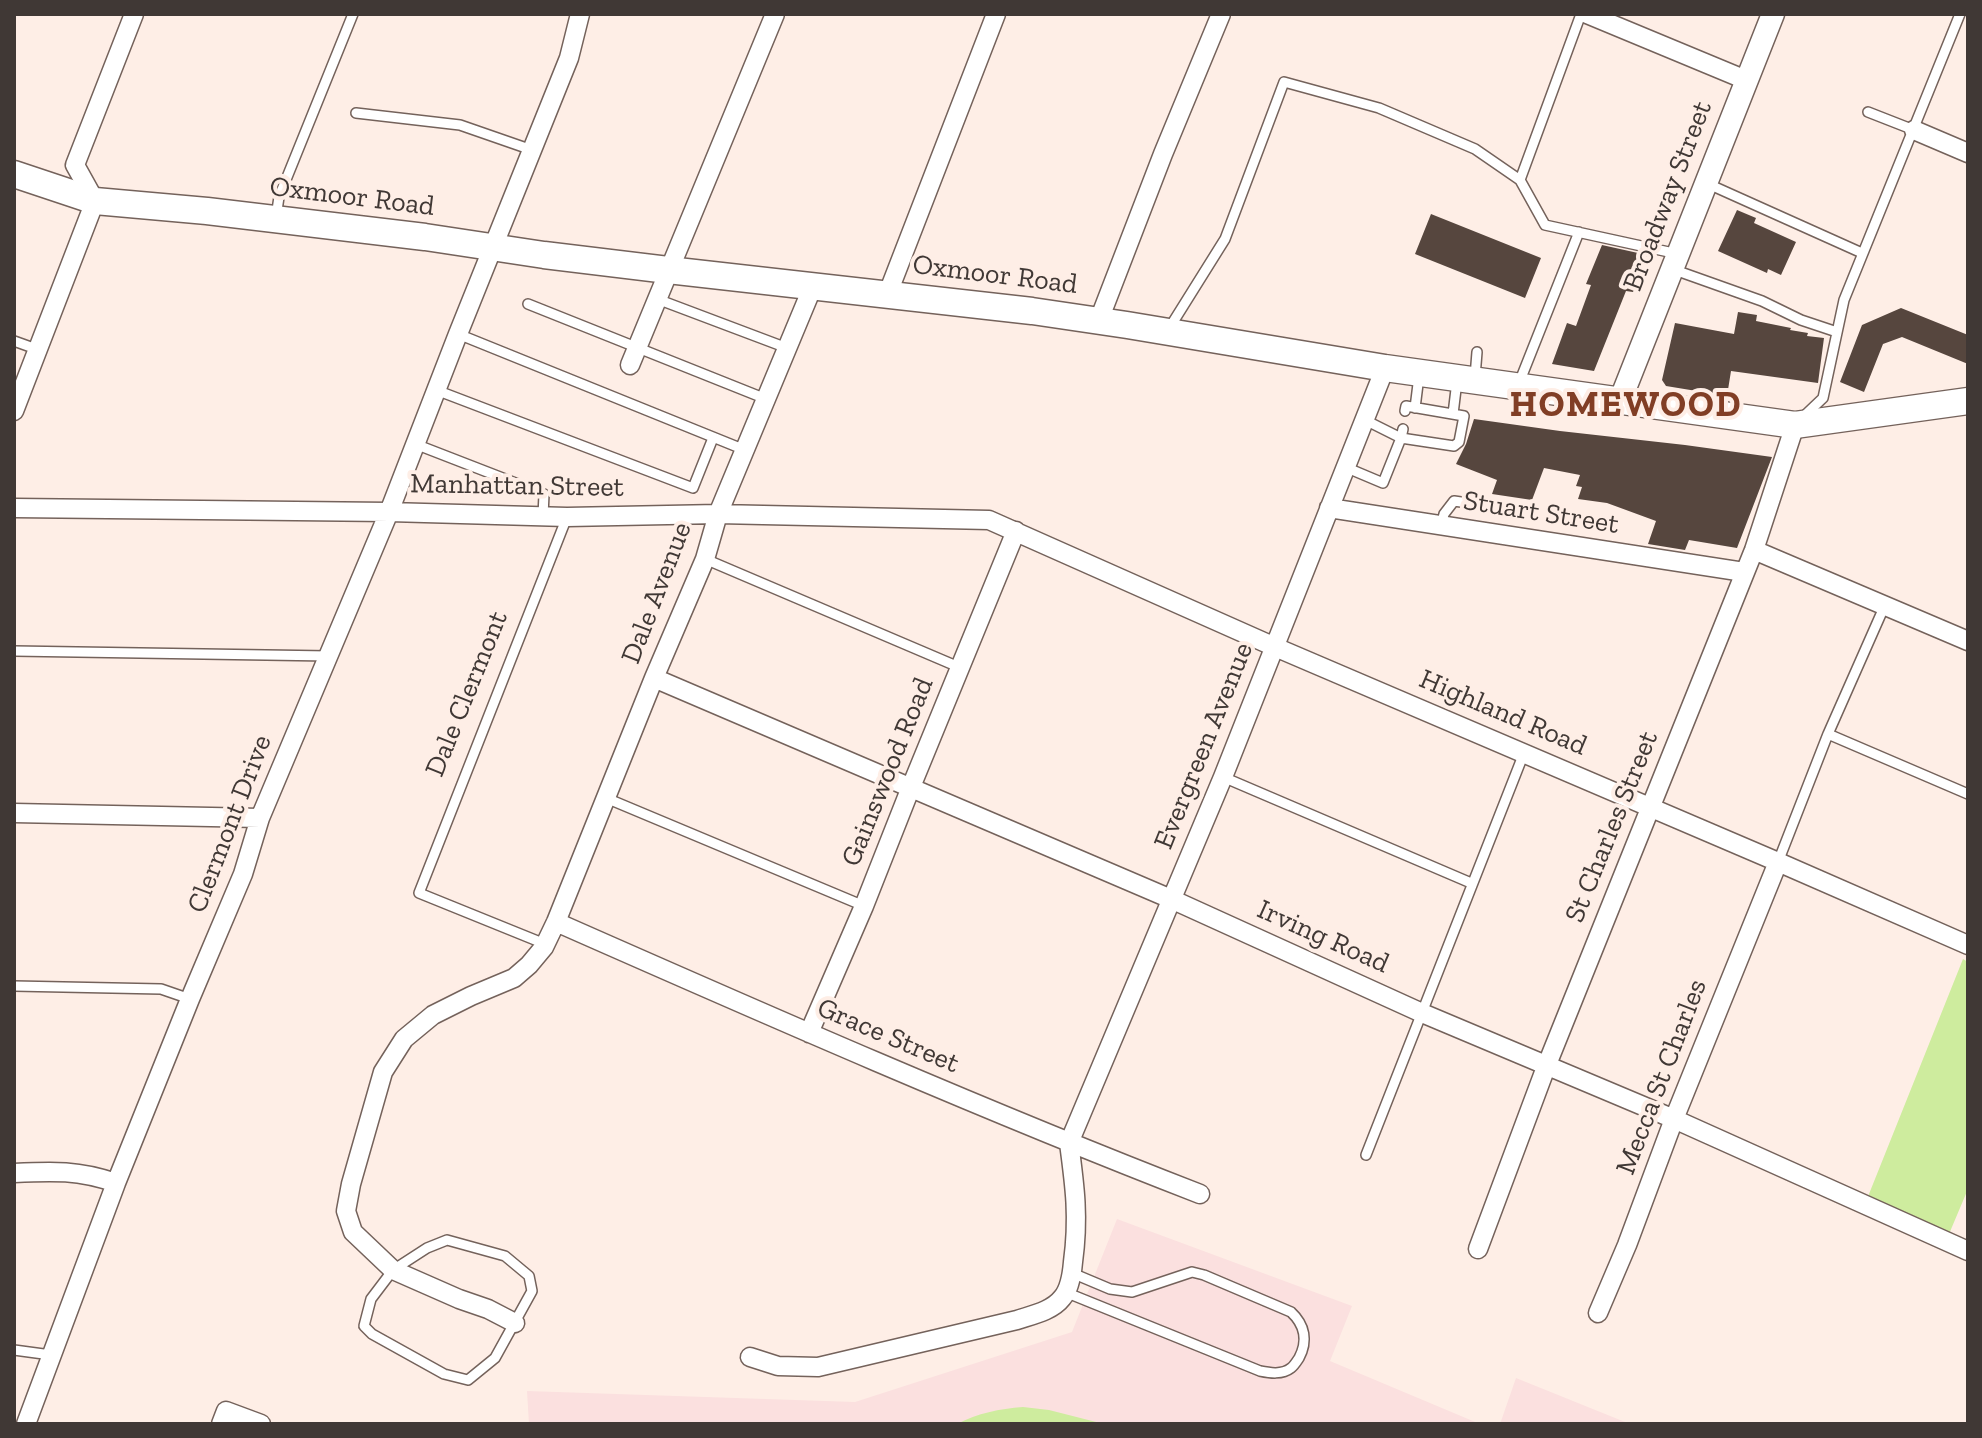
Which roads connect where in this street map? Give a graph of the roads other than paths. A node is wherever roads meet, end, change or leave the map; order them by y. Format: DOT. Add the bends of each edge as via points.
graph roads {
  1 [pos="134,14"];
  2 [pos="353,14"];
  3 [pos="580,14"];
  4 [pos="775,14"];
  5 [pos="996,14"];
  6 [pos="1221,14"];
  7 [pos="1581,14"];
  8 [pos="1587,14"];
  9 [pos="1773,14"];
  10 [pos="1960,14"];
  11 [pos="1746,80"];
  12 [pos="1868,112"];
  13 [pos="356,113"];
  14 [pos="1914,130"];
  15 [pos="532,150"];
  16 [pos="1968,153"];
  17 [pos="14,174"];
  18 [pos="1520,180"];
  19 [pos="1706,183"];
  20 [pos="95,201"];
  21 [pos="276,220"];
  22 [pos="1579,232"];
  23 [pos="492,247"];
  24 [pos="1862,253"];
  25 [pos="1675,262"];
  26 [pos="668,270"];
  27 [pos="813,286"];
  28 [pos="888,293"];
  29 [pos="657,299"];
  30 [pos="528,304"];
  31 [pos="1099,320"];
  32 [pos="1167,331"];
  33 [pos="1837,332"];
  34 [pos="458,334"];
  35 [pos="14,341"];
  36 [pos="637,347"];
  37 [pos="787,348"];
  38 [pos="39,350"];
  39 [pos="1477,352"];
  40 [pos="630,365"];
  41 [pos="1385,368"];
  42 [pos="1420,373"];
  43 [pos="1466,379"];
  44 [pos="1517,386"];
  45 [pos="436,390"];
  46 [pos="766,399"];
  47 [pos="1620,401"];
  48 [pos="1968,401"];
  49 [pos="14,411"];
  50 [pos="1445,414"];
  51 [pos="1365,420"];
  52 [pos="1795,425"];
  53 [pos="1402,433"];
  54 [pos="713,438"];
  55 [pos="414,444"];
  56 [pos="745,450"];
  57 [pos="1345,467"];
  58 [pos="14,508"];
  59 [pos="1329,508"];
  60 [pos="1510,509"];
  61 [pos="389,512"];
  62 [pos="718,514"];
  63 [pos="543,516"];
  64 [pos="567,517"];
  65 [pos="1441,526"];
  66 [pos="1016,531"];
  67 [pos="1754,550"];
  68 [pos="705,559"];
  69 [pos="1744,572"];
  70 [pos="1885,605"];
  71 [pos="1968,641"];
  72 [pos="1275,647"];
  73 [pos="14,651"];
  74 [pos="329,656"];
  75 [pos="961,668"];
  76 [pos="654,678"];
  77 [pos="1828,734"];
  78 [pos="1524,753"];
  79 [pos="1223,777"];
  80 [pos="911,787"];
  81 [pos="1968,794"];
  82 [pos="606,798"];
  83 [pos="1650,807"];
  84 [pos="14,813"];
  85 [pos="260,818"];
  86 [pos="1778,862"];
  87 [pos="1471,883"];
  88 [pos="1171,899"];
  89 [pos="864,906"];
  90 [pos="556,922"];
  91 [pos="545,944"];
  92 [pos="1968,945"];
  93 [pos="14,986"];
  94 [pos="190,999"];
  95 [pos="1422,1013"];
  96 [pos="809,1033"];
  97 [pos="1546,1067"];
  98 [pos="1674,1119"];
  99 [pos="1069,1143"];
  100 [pos="1366,1155"];
  101 [pos="14,1173"];
  102 [pos="116,1183"];
  103 [pos="1200,1194"];
  104 [pos="1478,1249"];
  105 [pos="1968,1251"];
  106 [pos="393,1270"];
  107 [pos="1072,1273"];
  108 [pos="1065,1292"];
  109 [pos="1598,1313"];
  110 [pos="515,1323"];
  111 [pos="14,1350"];
  112 [pos="51,1355"];
  113 [pos="750,1357"];
  114 [pos="223,1417"];
  115 [pos="26,1424"];
  116 [pos="261,1424"];
  1 -- 20 [label="street" via="75,165"];
  2 -- 21 [label="lane" via="279,197"];
  3 -- 15 [label="street, Clermont Drive" via="569,58"];
  4 -- 26 [label="street"];
  5 -- 28 [label="street"];
  6 -- 31 [label="street"];
  7 -- 18 [label="lane"];
  8 -- 11 [label="street"];
  9 -- 11 [label="street, Broadway Street"];
  10 -- 14 [label="lane"];
  11 -- 19 [label="street, Broadway Street"];
  12 -- 14 [label="lane"];
  13 -- 15 [label="lane" via="460,125"];
  14 -- 16 [label="street"];
  14 -- 24 [label="lane"];
  15 -- 23 [label="street, Clermont Drive"];
  17 -- 20 [label="main road, Oxmoor Road"];
  18 -- 22 [label="lane" via="1545,225"];
  18 -- 32 [label="lane" via="1475,149 1379,108 1284,82 1225,239"];
  19 -- 24 [label="lane"];
  19 -- 25 [label="street, Broadway Street"];
  20 -- 21 [label="main road, Oxmoor Road"];
  20 -- 38 [label="street"];
  21 -- 23 [label="main road, Oxmoor Road"];
  22 -- 25 [label="lane"];
  22 -- 44 [label="lane"];
  23 -- 26 [label="main road, Oxmoor Road"];
  23 -- 34 [label="street, Clermont Drive"];
  24 -- 33 [label="lane"];
  25 -- 33 [label="lane"];
  25 -- 47 [label="street, Broadway Street"];
  26 -- 27 [label="main road, Oxmoor Road"];
  26 -- 29 [label="street"];
  27 -- 28 [label="main road, Oxmoor Road"];
  27 -- 37 [label="street, Dale Avenue"];
  28 -- 31 [label="main road, Oxmoor Road"];
  29 -- 36 [label="street"];
  29 -- 37 [label="lane"];
  30 -- 36 [label="lane"];
  31 -- 32 [label="main road, Oxmoor Road"];
  32 -- 41 [label="main road, Oxmoor Road"];
  33 -- 52 [label="lane" via="1823,398"];
  34 -- 45 [label="street, Clermont Drive"];
  34 -- 54 [label="lane"];
  35 -- 38 [label="lane"];
  36 -- 40 [label="street"];
  36 -- 46 [label="lane"];
  37 -- 46 [label="street, Dale Avenue"];
  38 -- 49 [label="street"];
  39 -- 43 [label="lane"];
  41 -- 42 [label="main road, Oxmoor Road"];
  41 -- 51 [label="street, Evergreen Avenue"];
  42 -- 43 [label="main road, Oxmoor Road"];
  42 -- 50 [label="lane" via="1410,409"];
  43 -- 44 [label="main road, Oxmoor Road"];
  43 -- 50 [label="lane"];
  44 -- 47 [label="main road, Oxmoor Road"];
  45 -- 54 [label="lane" via="693,488"];
  45 -- 55 [label="street, Clermont Drive"];
  46 -- 56 [label="street, Dale Avenue"];
  47 -- 52 [label="main road, Oxmoor Road"];
  48 -- 52 [label="main road, Oxmoor Road"];
  50 -- 53 [label="lane" via="1464,416 1454,446"];
  51 -- 53 [label="lane"];
  51 -- 57 [label="street, Evergreen Avenue"];
  52 -- 67 [label="street, St Charles Street"];
  53 -- 57 [label="lane" via="1383,483"];
  54 -- 56 [label="lane"];
  55 -- 61 [label="street, Clermont Drive"];
  55 -- 63 [label="lane" via="544,494"];
  56 -- 62 [label="street, Dale Avenue"];
  57 -- 59 [label="street, Evergreen Avenue"];
  58 -- 61 [label="street, Manhattan Street"];
  59 -- 65 [label="street, Stuart Street"];
  59 -- 72 [label="street, Evergreen Avenue"];
  60 -- 65 [label="lane" via="1454,501"];
  61 -- 63 [label="street, Manhattan Street"];
  61 -- 74 [label="street, Clermont Drive"];
  62 -- 64 [label="street, Manhattan Street"];
  62 -- 66 [label="street, Manhattan Street" via="989,520"];
  62 -- 68 [label="street, Dale Avenue"];
  63 -- 64 [label="street, Manhattan Street"];
  64 -- 91 [label="lane, Dale Clermont" via="419,893"];
  65 -- 69 [label="street, Stuart Street"];
  66 -- 72 [label="street, Highland Road"];
  66 -- 75 [label="street, Gainswood Road"];
  67 -- 69 [label="street, St Charles Street"];
  67 -- 70 [label="street"];
  68 -- 75 [label="lane"];
  68 -- 76 [label="street, Dale Avenue"];
  69 -- 83 [label="street, St Charles Street"];
  70 -- 71 [label="street"];
  70 -- 77 [label="lane"];
  72 -- 78 [label="street, Highland Road"];
  72 -- 79 [label="street, Evergreen Avenue"];
  73 -- 74 [label="lane"];
  74 -- 85 [label="street, Clermont Drive"];
  75 -- 80 [label="street, Gainswood Road"];
  76 -- 80 [label="street, Irving Road"];
  76 -- 82 [label="street, Dale Avenue"];
  77 -- 81 [label="lane"];
  77 -- 86 [label="lane"];
  78 -- 83 [label="street, Highland Road"];
  78 -- 87 [label="lane"];
  79 -- 87 [label="lane"];
  79 -- 88 [label="street, Evergreen Avenue"];
  80 -- 88 [label="street, Irving Road"];
  80 -- 89 [label="street, Gainswood Road"];
  82 -- 89 [label="lane"];
  82 -- 90 [label="street, Dale Avenue"];
  83 -- 86 [label="street, Highland Road"];
  83 -- 97 [label="street, St Charles Street"];
  84 -- 85 [label="street"];
  85 -- 94 [label="street, Clermont Drive" via="243,874"];
  86 -- 92 [label="street, Highland Road"];
  86 -- 98 [label="street, Mecca St Charles"];
  87 -- 95 [label="lane"];
  88 -- 95 [label="street, Irving Road"];
  88 -- 99 [label="street, Evergreen Avenue"];
  89 -- 96 [label="street, Gainswood Road"];
  90 -- 91 [label="street, Dale Avenue"];
  90 -- 96 [label="street, Grace Street"];
  91 -- 106 [label="street, Dale Avenue" via="514,978 433,1015 404,1039 383,1072 346,1211 353,1232"];
  93 -- 94 [label="lane" via="161,989"];
  94 -- 102 [label="street, Clermont Drive"];
  95 -- 97 [label="street, Irving Road"];
  95 -- 100 [label="lane"];
  96 -- 99 [label="street, Grace Street"];
  97 -- 98 [label="street, Irving Road"];
  97 -- 104 [label="street, St Charles Street"];
  98 -- 105 [label="street, Irving Road"];
  98 -- 109 [label="street, Mecca St Charles"];
  99 -- 103 [label="street, Grace Street"];
  99 -- 107 [label="street" via="1077,1198"];
  101 -- 102 [label="street" via="66,1171"];
  102 -- 112 [label="street, Clermont Drive"];
  106 -- 110 [label="street, Dale Avenue"];
  106 -- 110 [label="lane" via="447,1240 505,1256 529,1276 532,1291"];
  106 -- 110 [label="lane" via="371,1299 364,1326 444,1374 468,1380 495,1358"];
  107 -- 108 [label="street"];
  107 -- 108 [label="lane" via="1132,1292 1192,1272 1204,1275 1291,1312 1303,1327 1304,1346 1291,1369 1272,1374"];
  108 -- 113 [label="street" via="1043,1312 1017,1320 818,1367 778,1366"];
  111 -- 112 [label="lane"];
  112 -- 115 [label="street, Clermont Drive"];
  114 -- 116 [label="street"];
}
